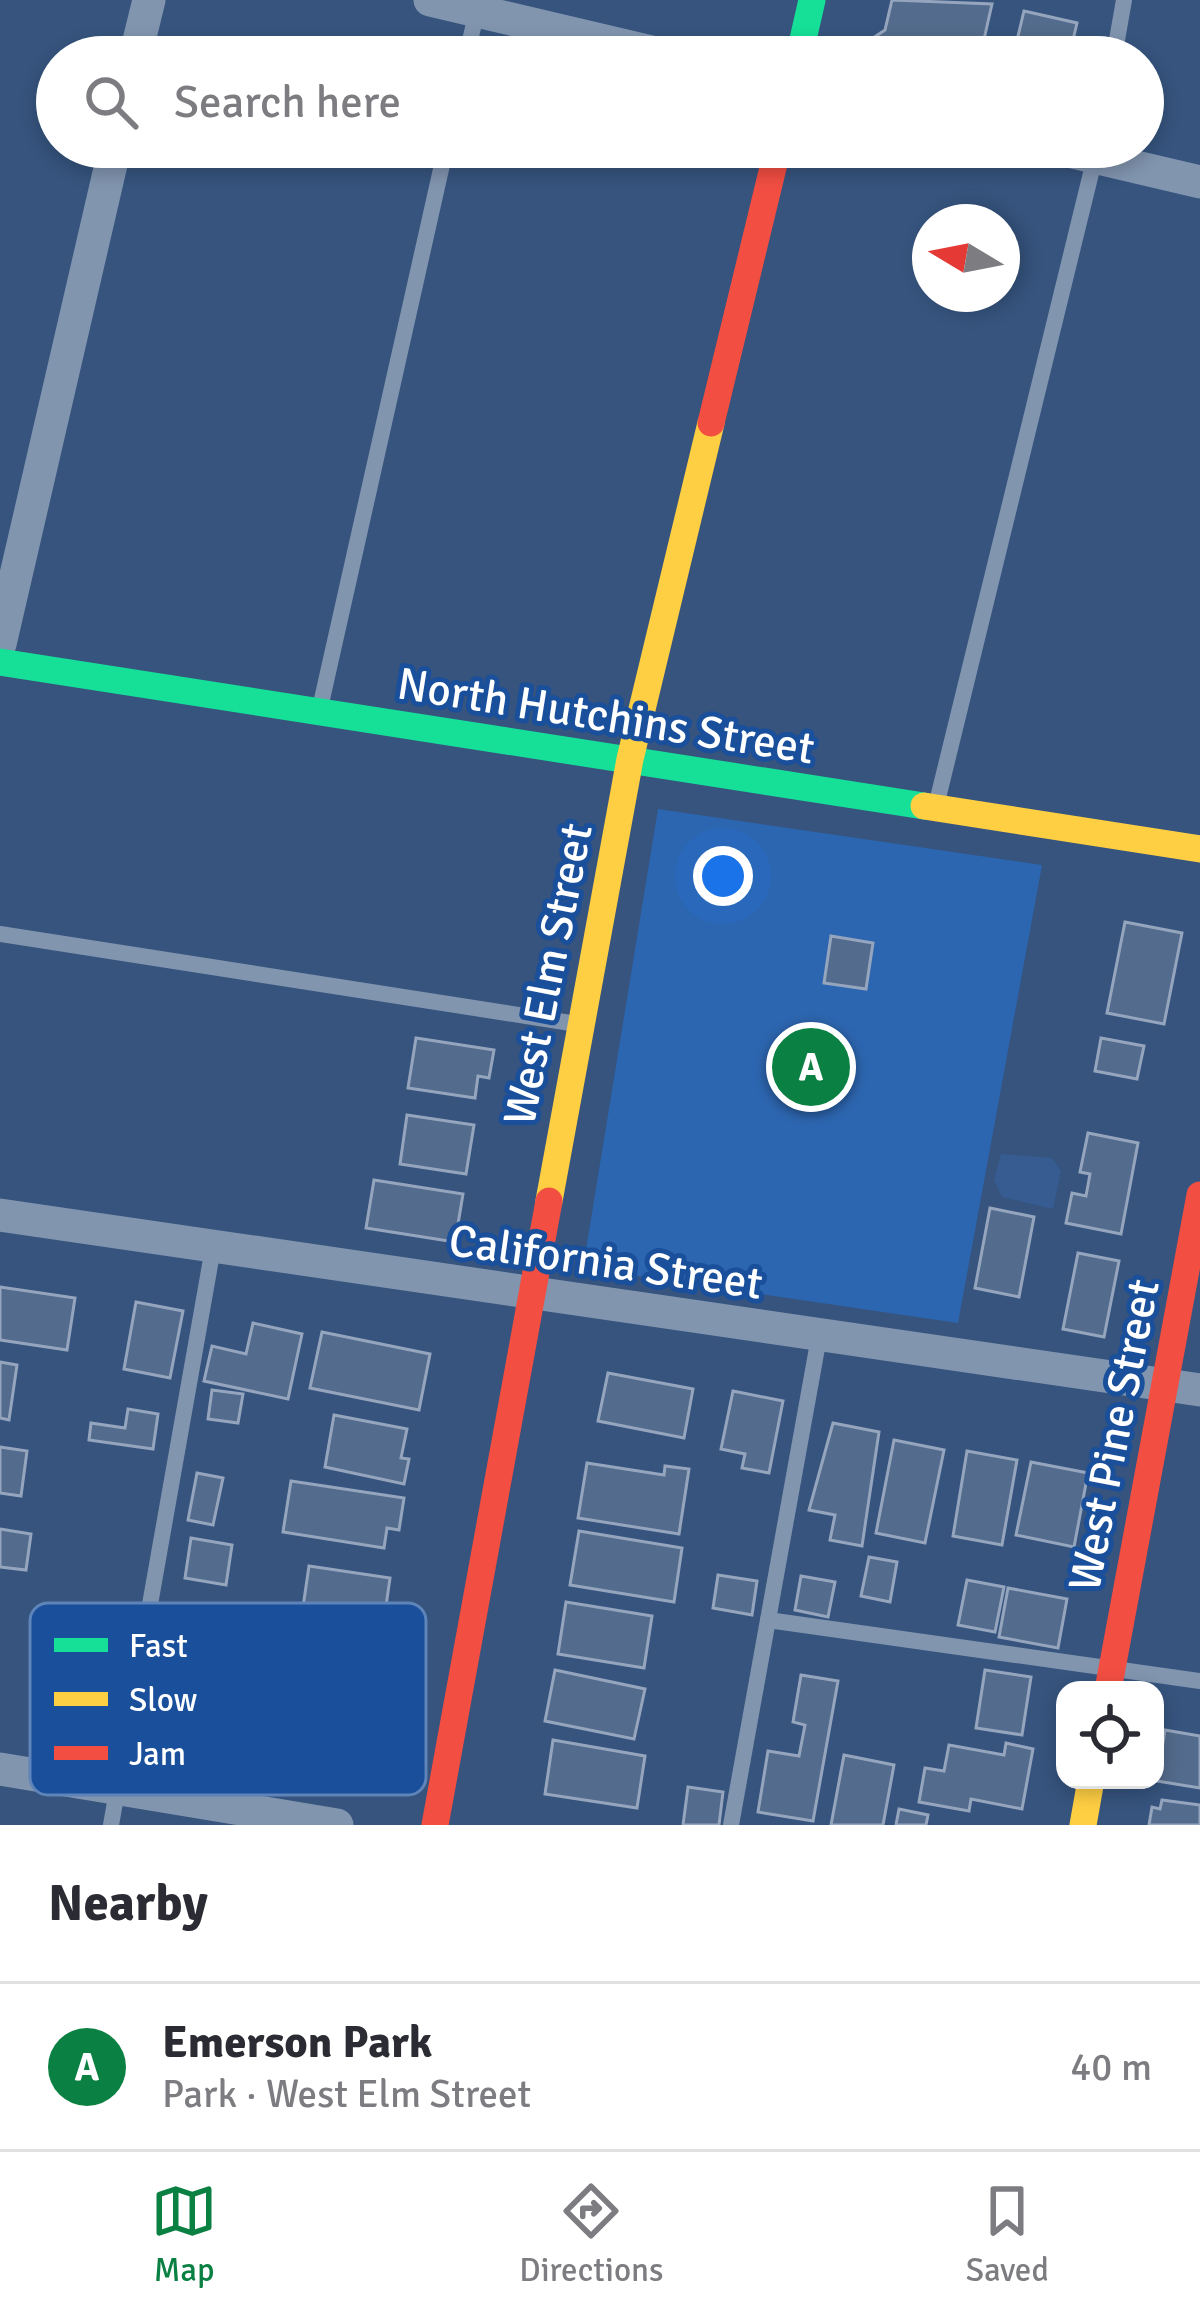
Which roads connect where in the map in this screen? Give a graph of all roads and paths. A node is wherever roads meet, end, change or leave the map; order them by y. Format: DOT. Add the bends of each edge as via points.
graph roads {
  1 [pos="148,0"];
  2 [pos="430,0"];
  3 [pos="812,0"];
  4 [pos="1124,0"];
  5 [pos="478,5"];
  6 [pos="140,36"];
  7 [pos="471,36"];
  8 [pos="594,36"];
  9 [pos="804,36"];
  10 [pos="1118,36"];
  11 [pos="110,168"];
  12 [pos="441,168"];
  13 [pos="773,168"];
  14 [pos="1092,168"];
  15 [pos="1151,168"];
  16 [pos="1200,182"];
  17 [pos="0,644"];
  18 [pos="0,662"];
  19 [pos="318,715"];
  20 [pos="630,759"];
  21 [pos="935,808"];
  22 [pos="1200,849"];
  23 [pos="0,934"];
  24 [pos="578,1024"];
  25 [pos="1200,1195"];
  26 [pos="0,1215"];
  27 [pos="213,1248"];
  28 [pos="532,1297"];
  29 [pos="819,1337"];
  30 [pos="1165,1385"];
  31 [pos="1200,1390"];
  32 [pos="151,1603"];
  33 [pos="768,1620"];
  34 [pos="1110,1679"];
  35 [pos="1200,1681"];
  36 [pos="0,1769"];
  37 [pos="30,1774"];
  38 [pos="1089,1789"];
  39 [pos="117,1795"];
  40 [pos="154,1795"];
  41 [pos="112,1825"];
  42 [pos="337,1825"];
  43 [pos="436,1825"];
  44 [pos="730,1825"];
  45 [pos="1082,1825"];
  1 -- 6 [label="street"];
  2 -- 5 [label="street"];
  3 -- 9 [label="street"];
  4 -- 10 [label="lane"];
  5 -- 7 [label="lane"];
  5 -- 8 [label="street"];
  11 -- 17 [label="street"];
  12 -- 19 [label="lane"];
  13 -- 20 [label="street, West Elm Street"];
  14 -- 21 [label="lane"];
  15 -- 16 [label="street"];
  18 -- 19 [label="street, North Hutchins Street"];
  19 -- 20 [label="street, North Hutchins Street"];
  20 -- 21 [label="street, North Hutchins Street"];
  20 -- 24 [label="street, West Elm Street"];
  21 -- 22 [label="street, North Hutchins Street"];
  23 -- 24 [label="lane"];
  24 -- 28 [label="street, West Elm Street"];
  25 -- 30 [label="street, West Pine Street"];
  26 -- 27 [label="street, California Street"];
  27 -- 28 [label="street, California Street"];
  27 -- 32 [label="lane"];
  28 -- 29 [label="street, California Street"];
  28 -- 43 [label="street, West Elm Street"];
  29 -- 30 [label="street, California Street"];
  29 -- 33 [label="lane"];
  30 -- 31 [label="street, California Street"];
  30 -- 34 [label="street, West Pine Street"];
  33 -- 34 [label="lane"];
  33 -- 44 [label="lane"];
  34 -- 35 [label="lane"];
  36 -- 37 [label="street"];
  38 -- 45 [label="street"];
  39 -- 41 [label="lane"];
  40 -- 42 [label="street"];
}
